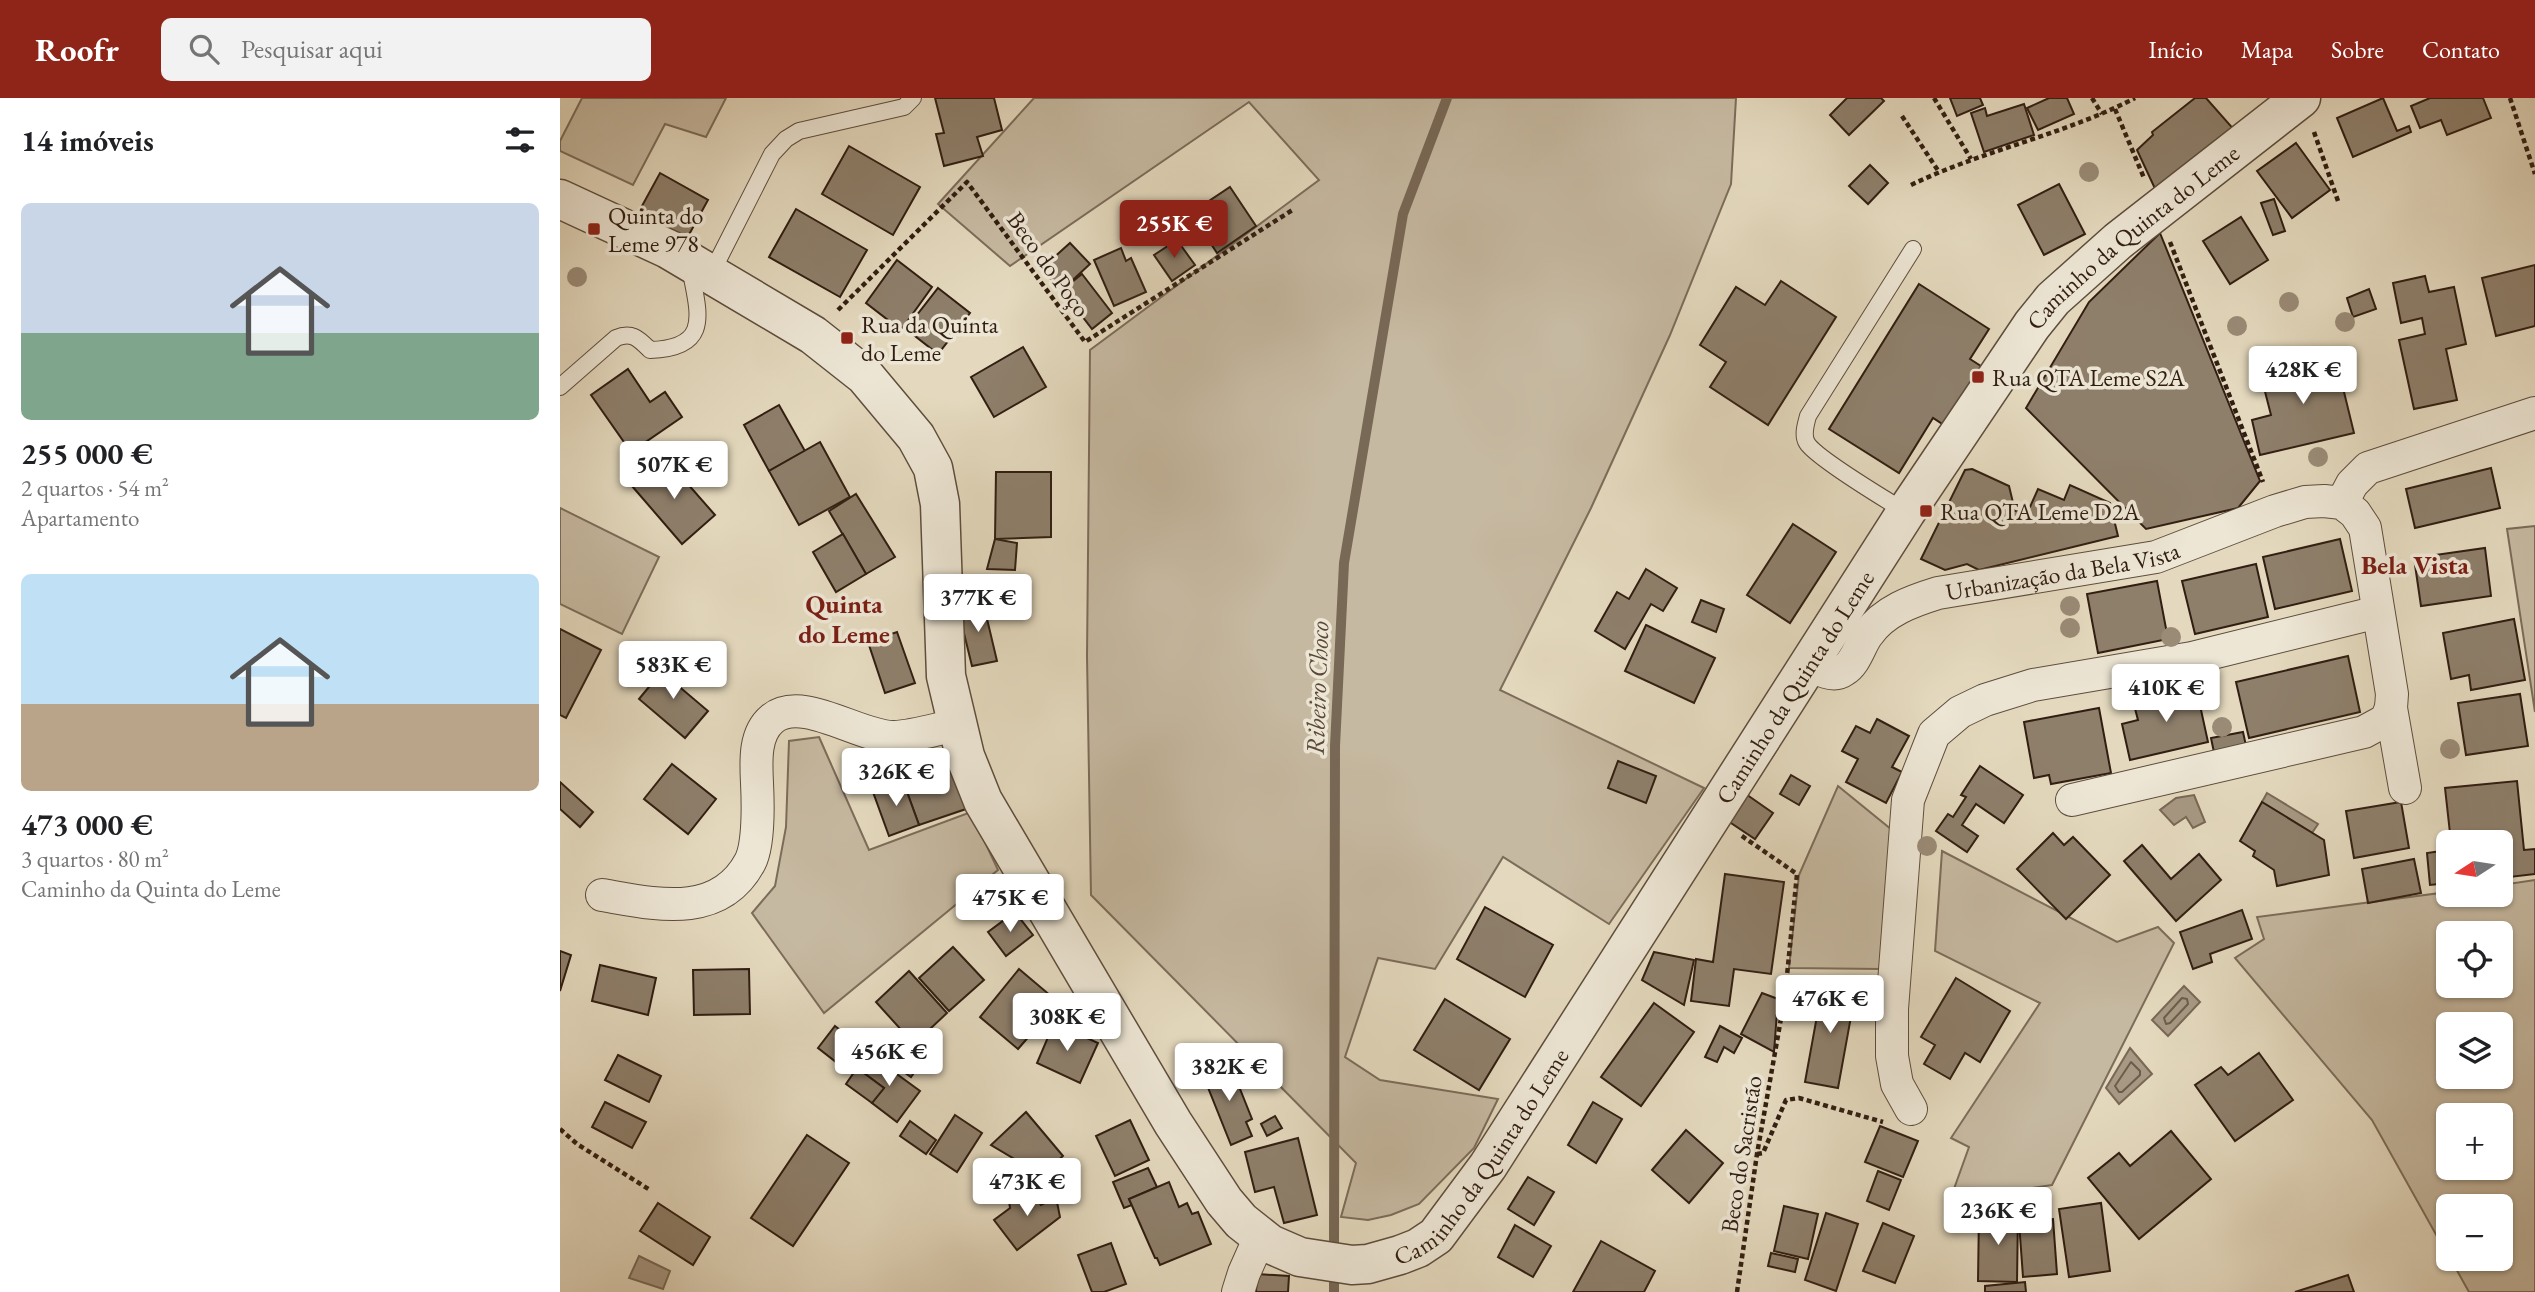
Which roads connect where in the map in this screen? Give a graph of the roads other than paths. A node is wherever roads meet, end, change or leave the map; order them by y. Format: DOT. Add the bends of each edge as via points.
graph roads {
  1 [pos="913,98"];
  2 [pos="2306,111"];
  3 [pos="560,199"];
  4 [pos="1913,249"];
  5 [pos="700,268"];
  6 [pos="560,387"];
  7 [pos="2535,413"];
  8 [pos="2342,503"];
  9 [pos="1906,512"];
  10 [pos="2378,612"];
  11 [pos="1810,663"];
  12 [pos="2390,708"];
  13 [pos="957,725"];
  14 [pos="2405,788"];
  15 [pos="2072,800"];
  16 [pos="602,895"];
  17 [pos="1898,1116"];
  18 [pos="1260,1237"];
  19 [pos="1238,1292"];
  1 -- 5 [label="lane" via="904,107 799,131 786,139"];
  2 -- 9 [label="street, Caminho da Quinta do Leme" via="2118,241 2053,299"];
  3 -- 5 [label="street, Caminho da Quinta do Leme"];
  4 -- 9 [label="lane" via="1808,416 1804,433 1805,442 1818,454"];
  5 -- 6 [label="lane" via="697,327 684,344 650,350 636,337 623,335"];
  5 -- 13 [label="street, Caminho da Quinta do Leme" via="813,335 846,360 882,394 916,437 933,468 940,504 946,676"];
  7 -- 8 [label="street" via="2368,468"];
  8 -- 10 [label="street" via="2365,528"];
  8 -- 11 [label="street, Urbanização da Bela Vista" via="2305,502 2156,557 1908,602 1869,632 1844,670 1820,671"];
  9 -- 11 [label="street, Caminho da Quinta do Leme"];
  10 -- 12 [label="street" via="2392,694"];
  10 -- 17 [label="street" via="2192,658 2033,685 1960,712 1934,734 1908,800 1892,1009"];
  11 -- 18 [label="street, Caminho da Quinta do Leme" via="1488,1166 1436,1236 1400,1255 1352,1265 1300,1257"];
  12 -- 14 [label="street"];
  12 -- 15 [label="street" via="2386,720 2364,732"];
  13 -- 16 [label="street" via="892,737 807,712 773,718 762,731 755,756 757,798 751,861 726,891 679,905"];
  13 -- 18 [label="street, Caminho da Quinta do Leme" via="983,801 1160,1101 1224,1202"];
  18 -- 19 [label="street"];
}
